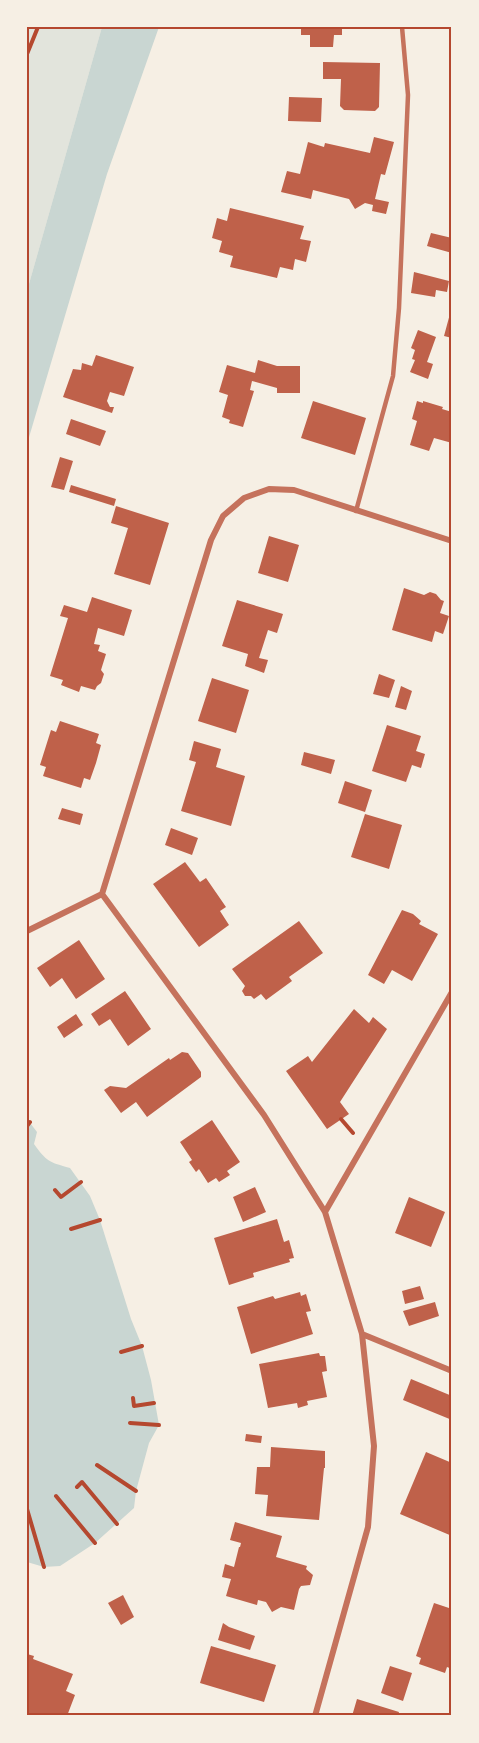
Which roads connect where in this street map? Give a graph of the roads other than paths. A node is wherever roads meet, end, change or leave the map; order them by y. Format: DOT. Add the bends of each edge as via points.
graph roads {
  1 [pos="402,27"];
  2 [pos="356,511"];
  3 [pos="452,541"];
  4 [pos="102,894"];
  5 [pos="27,931"];
  6 [pos="452,992"];
  7 [pos="325,1212"];
  8 [pos="362,1334"];
  9 [pos="452,1371"];
  10 [pos="315,1716"];
  1 -- 2 [label="lane" via="408,95 393,376"];
  2 -- 3 [label="street"];
  2 -- 4 [label="street" via="294,490 269,489 244,498 223,516 212,540"];
  4 -- 5 [label="street"];
  4 -- 7 [label="street" via="264,1115"];
  6 -- 7 [label="street"];
  7 -- 8 [label="street"];
  8 -- 9 [label="street"];
  8 -- 10 [label="street" via="374,1446 368,1527"];
}
